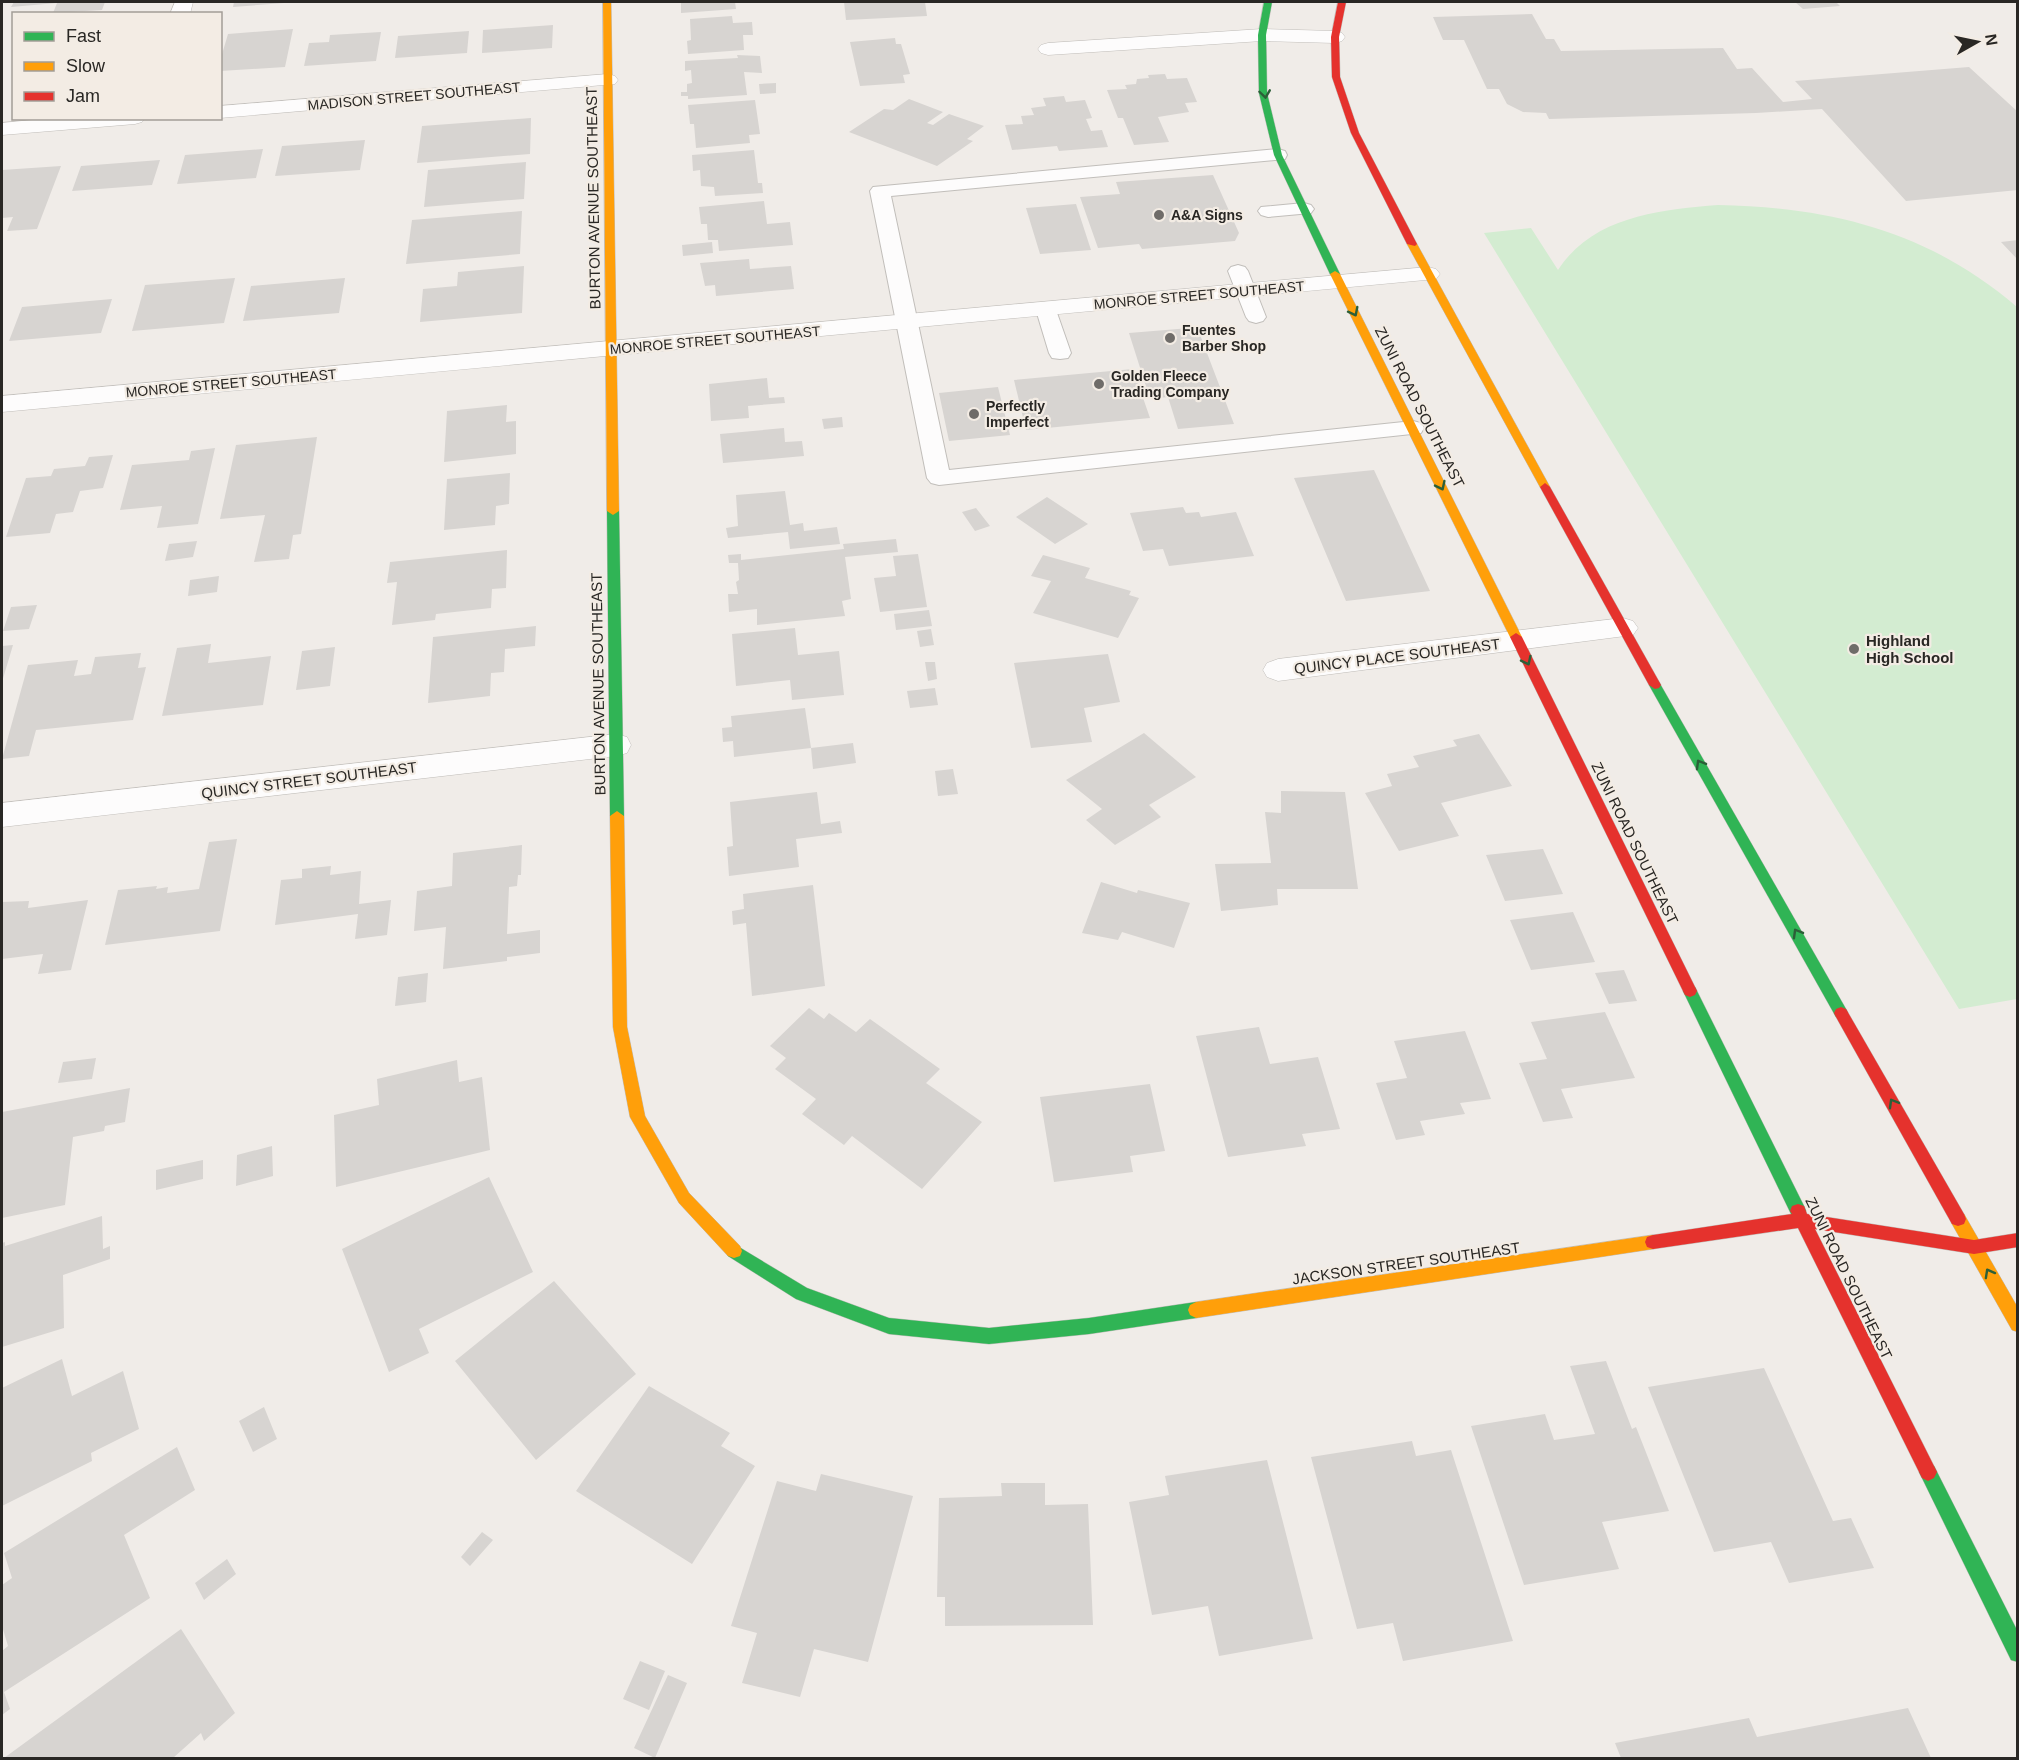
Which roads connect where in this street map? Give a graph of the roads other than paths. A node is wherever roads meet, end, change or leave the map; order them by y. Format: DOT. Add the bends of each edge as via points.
graph roads {
  1 [pos="607,2"];
  2 [pos="1268,2"];
  3 [pos="1342,2"];
  4 [pos="1262,35"];
  5 [pos="1335,37"];
  6 [pos="1048,49"];
  7 [pos="608,80"];
  8 [pos="222,112"];
  9 [pos="111,120"];
  10 [pos="2,129"];
  11 [pos="1278,155"];
  12 [pos="1304,209"];
  13 [pos="1268,211"];
  14 [pos="1428,274"];
  15 [pos="1242,281"];
  16 [pos="1339,282"];
  17 [pos="1046,309"];
  18 [pos="1256,317"];
  19 [pos="908,322"];
  20 [pos="610,350"];
  21 [pos="1060,353"];
  22 [pos="2,404"];
  23 [pos="1413,428"];
  24 [pos="1623,628"];
  25 [pos="1517,641"];
  26 [pos="1278,670"];
  27 [pos="616,745"];
  28 [pos="2,815"];
  29 [pos="1802,1221"];
  30 [pos="2018,1240"];
  31 [pos="1974,1247"];
  32 [pos="802,1294"];
  33 [pos="2018,1324"];
  34 [pos="2018,1653"];
  1 -- 7 [label="main road, BURTON AVENUE SOUTHEAST"];
  2 -- 4 [label="main road, ZUNI ROAD SOUTHEAST"];
  3 -- 5 [label="main road"];
  4 -- 5 [label="street"];
  4 -- 6 [label="street"];
  4 -- 11 [label="main road, ZUNI ROAD SOUTHEAST, one-way" via="1263,93"];
  5 -- 14 [label="main road" via="1336,77 1355,133"];
  7 -- 8 [label="street, MADISON STREET SOUTHEAST"];
  7 -- 20 [label="main road, BURTON AVENUE SOUTHEAST"];
  9 -- 10 [label="street"];
  11 -- 12 [label="main road, ZUNI ROAD SOUTHEAST"];
  11 -- 19 [label="lane" via="880,191"];
  12 -- 13 [label="lane"];
  12 -- 16 [label="main road, ZUNI ROAD SOUTHEAST"];
  14 -- 16 [label="street, MONROE STREET SOUTHEAST"];
  14 -- 24 [label="main road"];
  15 -- 16 [label="street, MONROE STREET SOUTHEAST"];
  15 -- 17 [label="street, MONROE STREET SOUTHEAST"];
  15 -- 18 [label="lane"];
  16 -- 23 [label="main road, ZUNI ROAD SOUTHEAST, one-way"];
  17 -- 19 [label="street, MONROE STREET SOUTHEAST"];
  17 -- 21 [label="lane"];
  19 -- 20 [label="street, MONROE STREET SOUTHEAST"];
  19 -- 23 [label="lane" via="939,478"];
  20 -- 22 [label="street, MONROE STREET SOUTHEAST"];
  20 -- 27 [label="main road, BURTON AVENUE SOUTHEAST"];
  23 -- 25 [label="main road, ZUNI ROAD SOUTHEAST, one-way"];
  24 -- 25 [label="street, QUINCY PLACE SOUTHEAST"];
  31 -- 24 [label="main road, one-way"];
  25 -- 26 [label="street, QUINCY PLACE SOUTHEAST"];
  25 -- 29 [label="main road, ZUNI ROAD SOUTHEAST, one-way"];
  27 -- 28 [label="street, QUINCY STREET SOUTHEAST"];
  27 -- 32 [label="main road, BURTON AVENUE SOUTHEAST" via="620,1028 638,1117 684,1198 731,1249"];
  29 -- 31 [label="main road, JACKSON STREET SOUTHEAST"];
  29 -- 32 [label="main road, JACKSON STREET SOUTHEAST" via="1089,1326 989,1336 889,1326"];
  29 -- 34 [label="main road, ZUNI ROAD SOUTHEAST"];
  30 -- 31 [label="main road, JACKSON STREET SOUTHEAST"];
  33 -- 31 [label="main road, one-way"];
}
